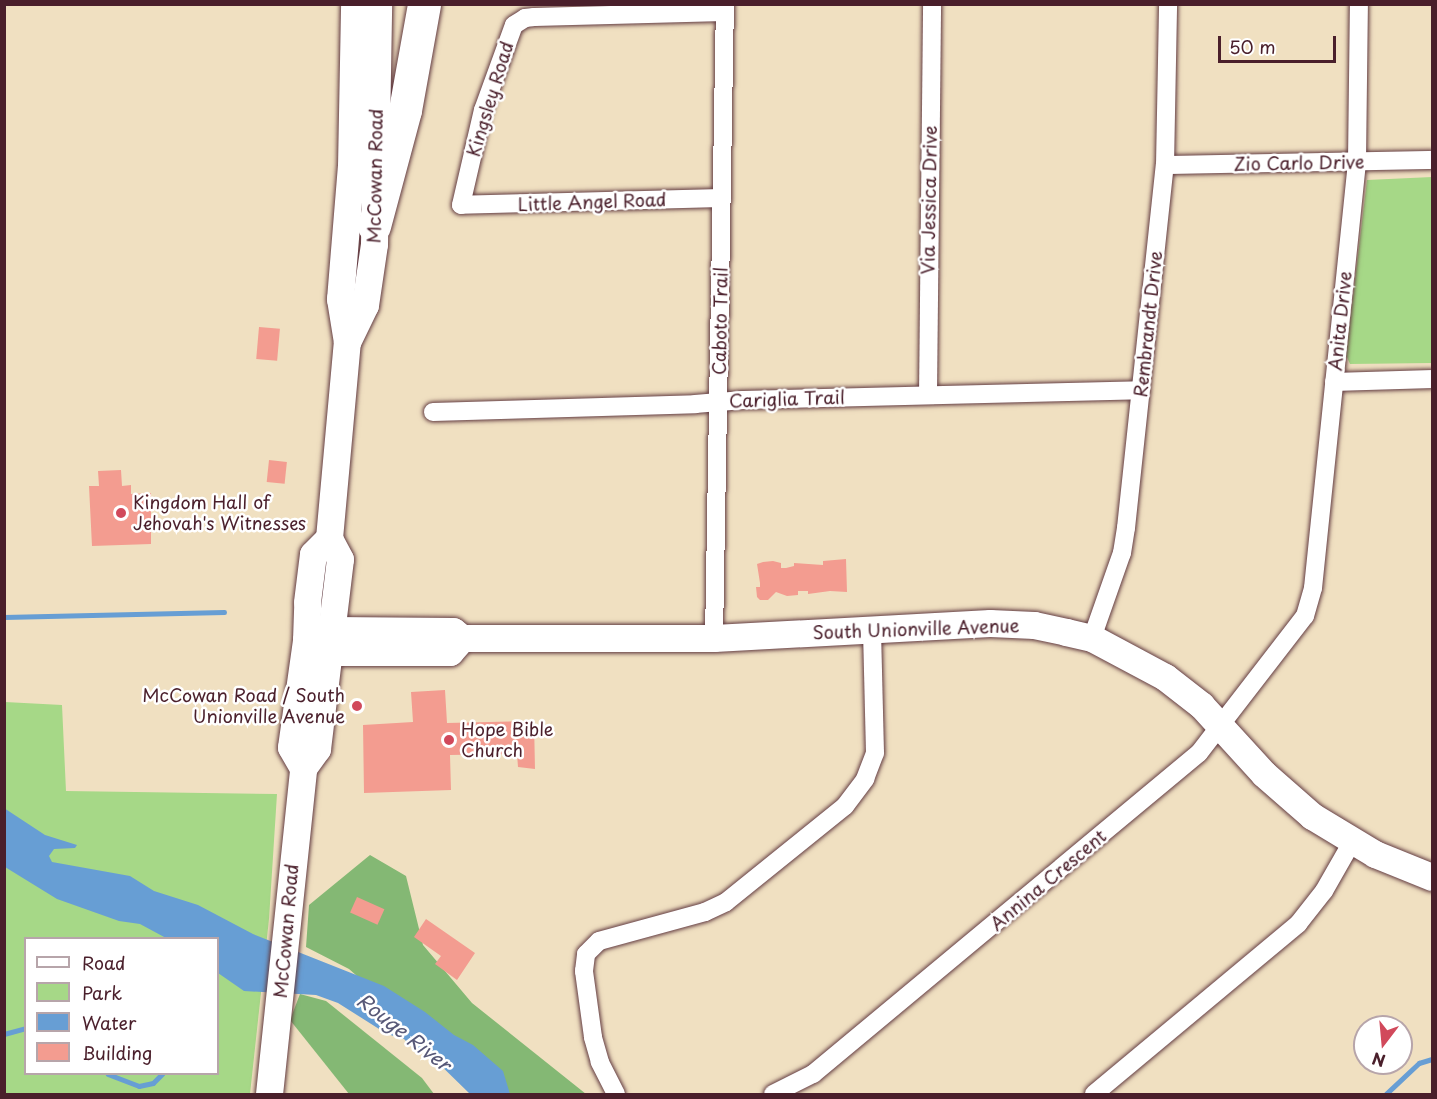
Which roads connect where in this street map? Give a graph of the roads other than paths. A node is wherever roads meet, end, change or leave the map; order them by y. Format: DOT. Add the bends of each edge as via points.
graph roads {
  1 [pos="354,4"];
  2 [pos="378,4"];
  3 [pos="424,4"];
  4 [pos="932,4"];
  5 [pos="1168,4"];
  6 [pos="1359,4"];
  7 [pos="725,8"];
  8 [pos="1432,160"];
  9 [pos="1357,162"];
  10 [pos="1165,165"];
  11 [pos="722,198"];
  12 [pos="461,205"];
  13 [pos="374,226"];
  14 [pos="347,342"];
  15 [pos="1432,379"];
  16 [pos="1334,382"];
  17 [pos="1141,390"];
  18 [pos="928,395"];
  19 [pos="718,402"];
  20 [pos="433,412"];
  21 [pos="872,630"];
  22 [pos="1293,632"];
  23 [pos="714,638"];
  24 [pos="1092,638"];
  25 [pos="322,641"];
  26 [pos="1220,726"];
  27 [pos="1352,842"];
  28 [pos="1432,877"];
  29 [pos="269,1095"];
  30 [pos="616,1095"];
  31 [pos="773,1095"];
  32 [pos="1094,1095"];
  1 -- 14 [label="main road, McCowan Road" via="351,166 340,299"];
  2 -- 13 [label="main road, McCowan Road"];
  3 -- 13 [label="highway" via="405,110"];
  4 -- 18 [label="street, Via Jessica Drive"];
  5 -- 10 [label="street, Rembrandt Drive"];
  6 -- 9 [label="street, Anita Drive"];
  7 -- 11 [label="street, Caboto Trail"];
  7 -- 12 [label="street, Kingsley Road" via="534,17 514,25 483,110"];
  8 -- 9 [label="street, Zio Carlo Drive"];
  9 -- 10 [label="street, Zio Carlo Drive"];
  9 -- 16 [label="street, Anita Drive"];
  10 -- 17 [label="street, Rembrandt Drive"];
  11 -- 12 [label="street, Little Angel Road"];
  11 -- 19 [label="street, Caboto Trail"];
  13 -- 14 [label="main road, McCowan Road" via="365,305"];
  14 -- 25 [label="main road, McCowan Road" via="329,538 314,554 307,602"];
  15 -- 16 [label="street"];
  16 -- 22 [label="street, Anita Drive" via="1313,588 1305,616"];
  17 -- 18 [label="street, Cariglia Trail"];
  17 -- 24 [label="street, Rembrandt Drive" via="1125,542"];
  18 -- 19 [label="street, Cariglia Trail"];
  19 -- 20 [label="street, Cariglia Trail"];
  19 -- 23 [label="street, Caboto Trail"];
  21 -- 23 [label="main road, South Unionville Avenue"];
  21 -- 24 [label="main road, South Unionville Avenue" via="1010,624"];
  21 -- 30 [label="street" via="875,753 865,779 845,806 726,902 705,912 599,940 586,954 584,971 593,1037"];
  22 -- 26 [label="street, Annina Crescent"];
  23 -- 25 [label="main road, South Unionville Avenue" via="462,638 450,652"];
  24 -- 26 [label="main road, South Unionville Avenue" via="1165,677 1197,701"];
  25 -- 29 [label="main road, McCowan Road" via="291,747 303,768"];
  26 -- 27 [label="main road, South Unionville Avenue" via="1286,795"];
  26 -- 31 [label="street, Annina Crescent" via="1199,753 1141,803 822,1066"];
  27 -- 28 [label="main road, South Unionville Avenue"];
  27 -- 32 [label="street" via="1324,891 1298,924"];
}
